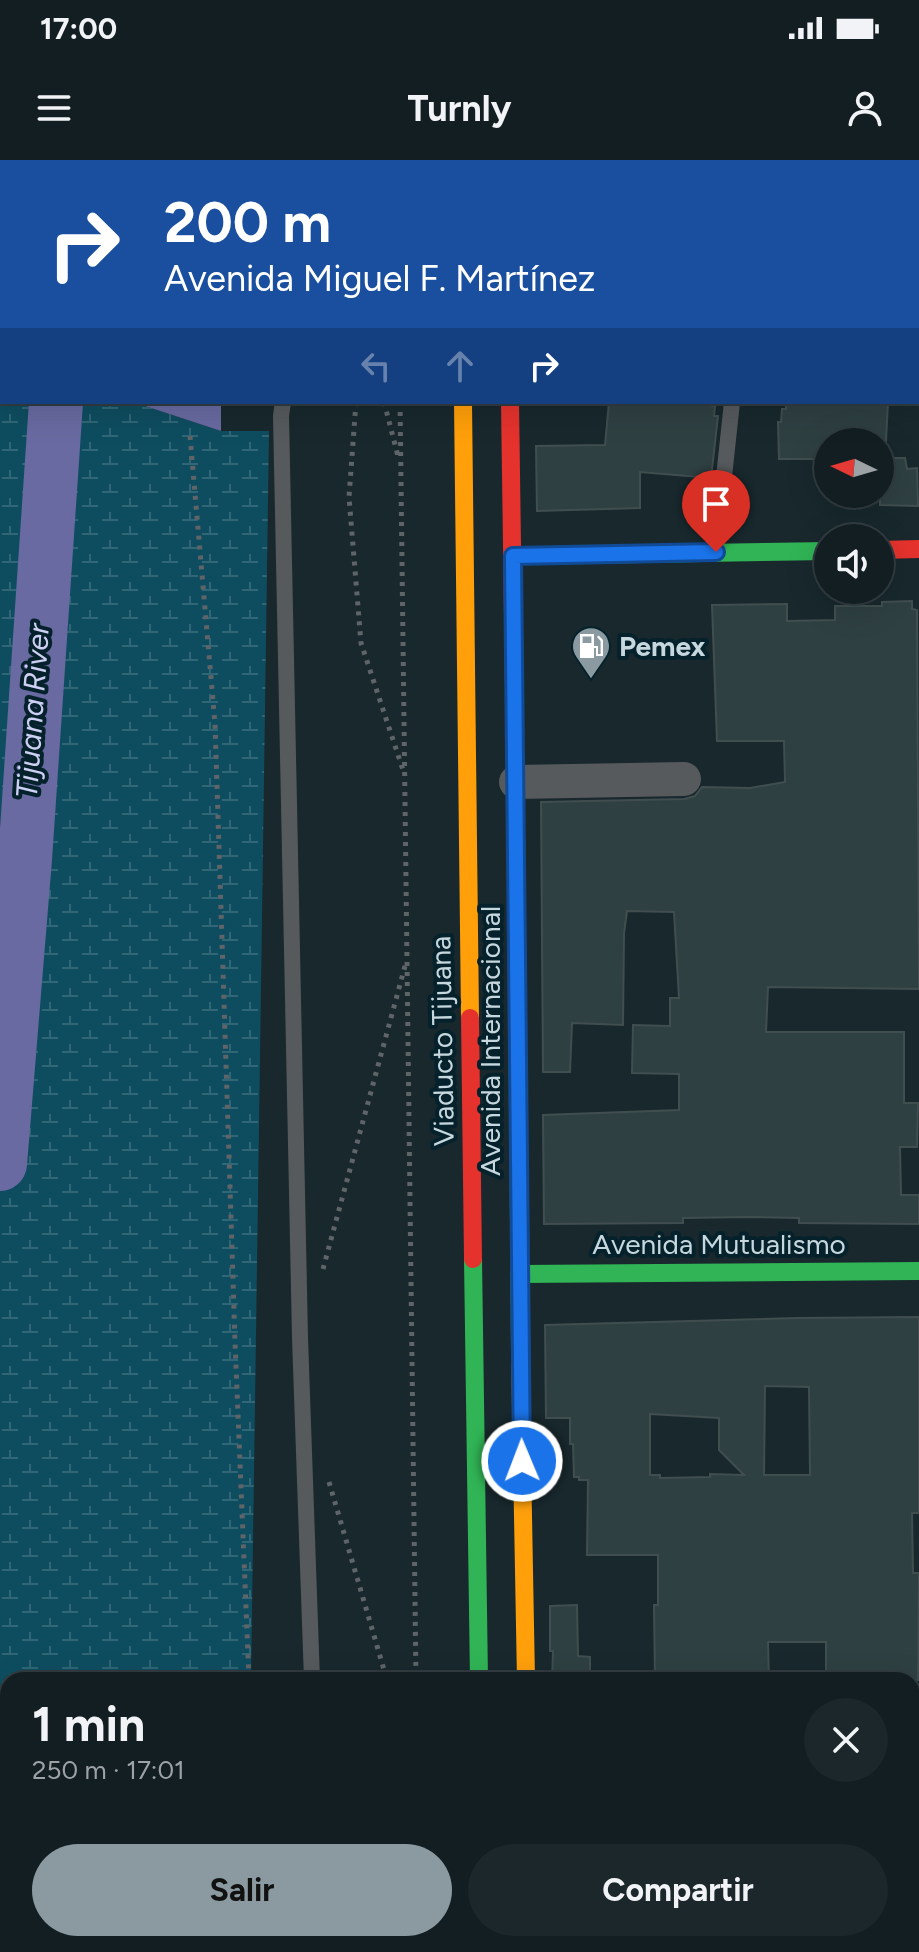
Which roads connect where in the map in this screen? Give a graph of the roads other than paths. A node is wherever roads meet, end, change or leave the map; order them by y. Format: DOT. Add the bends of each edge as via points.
graph roads {
  1 [pos="283,404"];
  2 [pos="452,404"];
  3 [pos="463,404"];
  4 [pos="480,404"];
  5 [pos="510,404"];
  6 [pos="732,404"];
  7 [pos="919,549"];
  8 [pos="894,550"];
  9 [pos="814,551"];
  10 [pos="716,552"];
  11 [pos="483,554"];
  12 [pos="513,556"];
  13 [pos="684,779"];
  14 [pos="516,782"];
  15 [pos="489,1141"];
  16 [pos="919,1271"];
  17 [pos="519,1274"];
  18 [pos="312,1672"];
  19 [pos="467,1672"];
  20 [pos="479,1672"];
  21 [pos="494,1672"];
  22 [pos="526,1672"];
  1 -- 18 [label="lane" via="299,1322"];
  2 -- 19 [label="main road, Avenida Internacional"];
  3 -- 20 [label="main road, Viaducto Tijuana"];
  4 -- 11 [label="main road"];
  5 -- 12 [label="main road, Avenida Internacional"];
  6 -- 10 [label="lane"];
  7 -- 8 [label="main road"];
  9 -- 10 [label="main road"];
  10 -- 12 [label="main road"];
  12 -- 14 [label="main road, Avenida Internacional"];
  13 -- 14 [label="street"];
  14 -- 17 [label="main road, Avenida Internacional"];
  15 -- 21 [label="main road, Viaducto Tijuana"];
  16 -- 17 [label="main road, Avenida Mutualismo"];
  17 -- 22 [label="main road, Avenida Internacional"];
}
